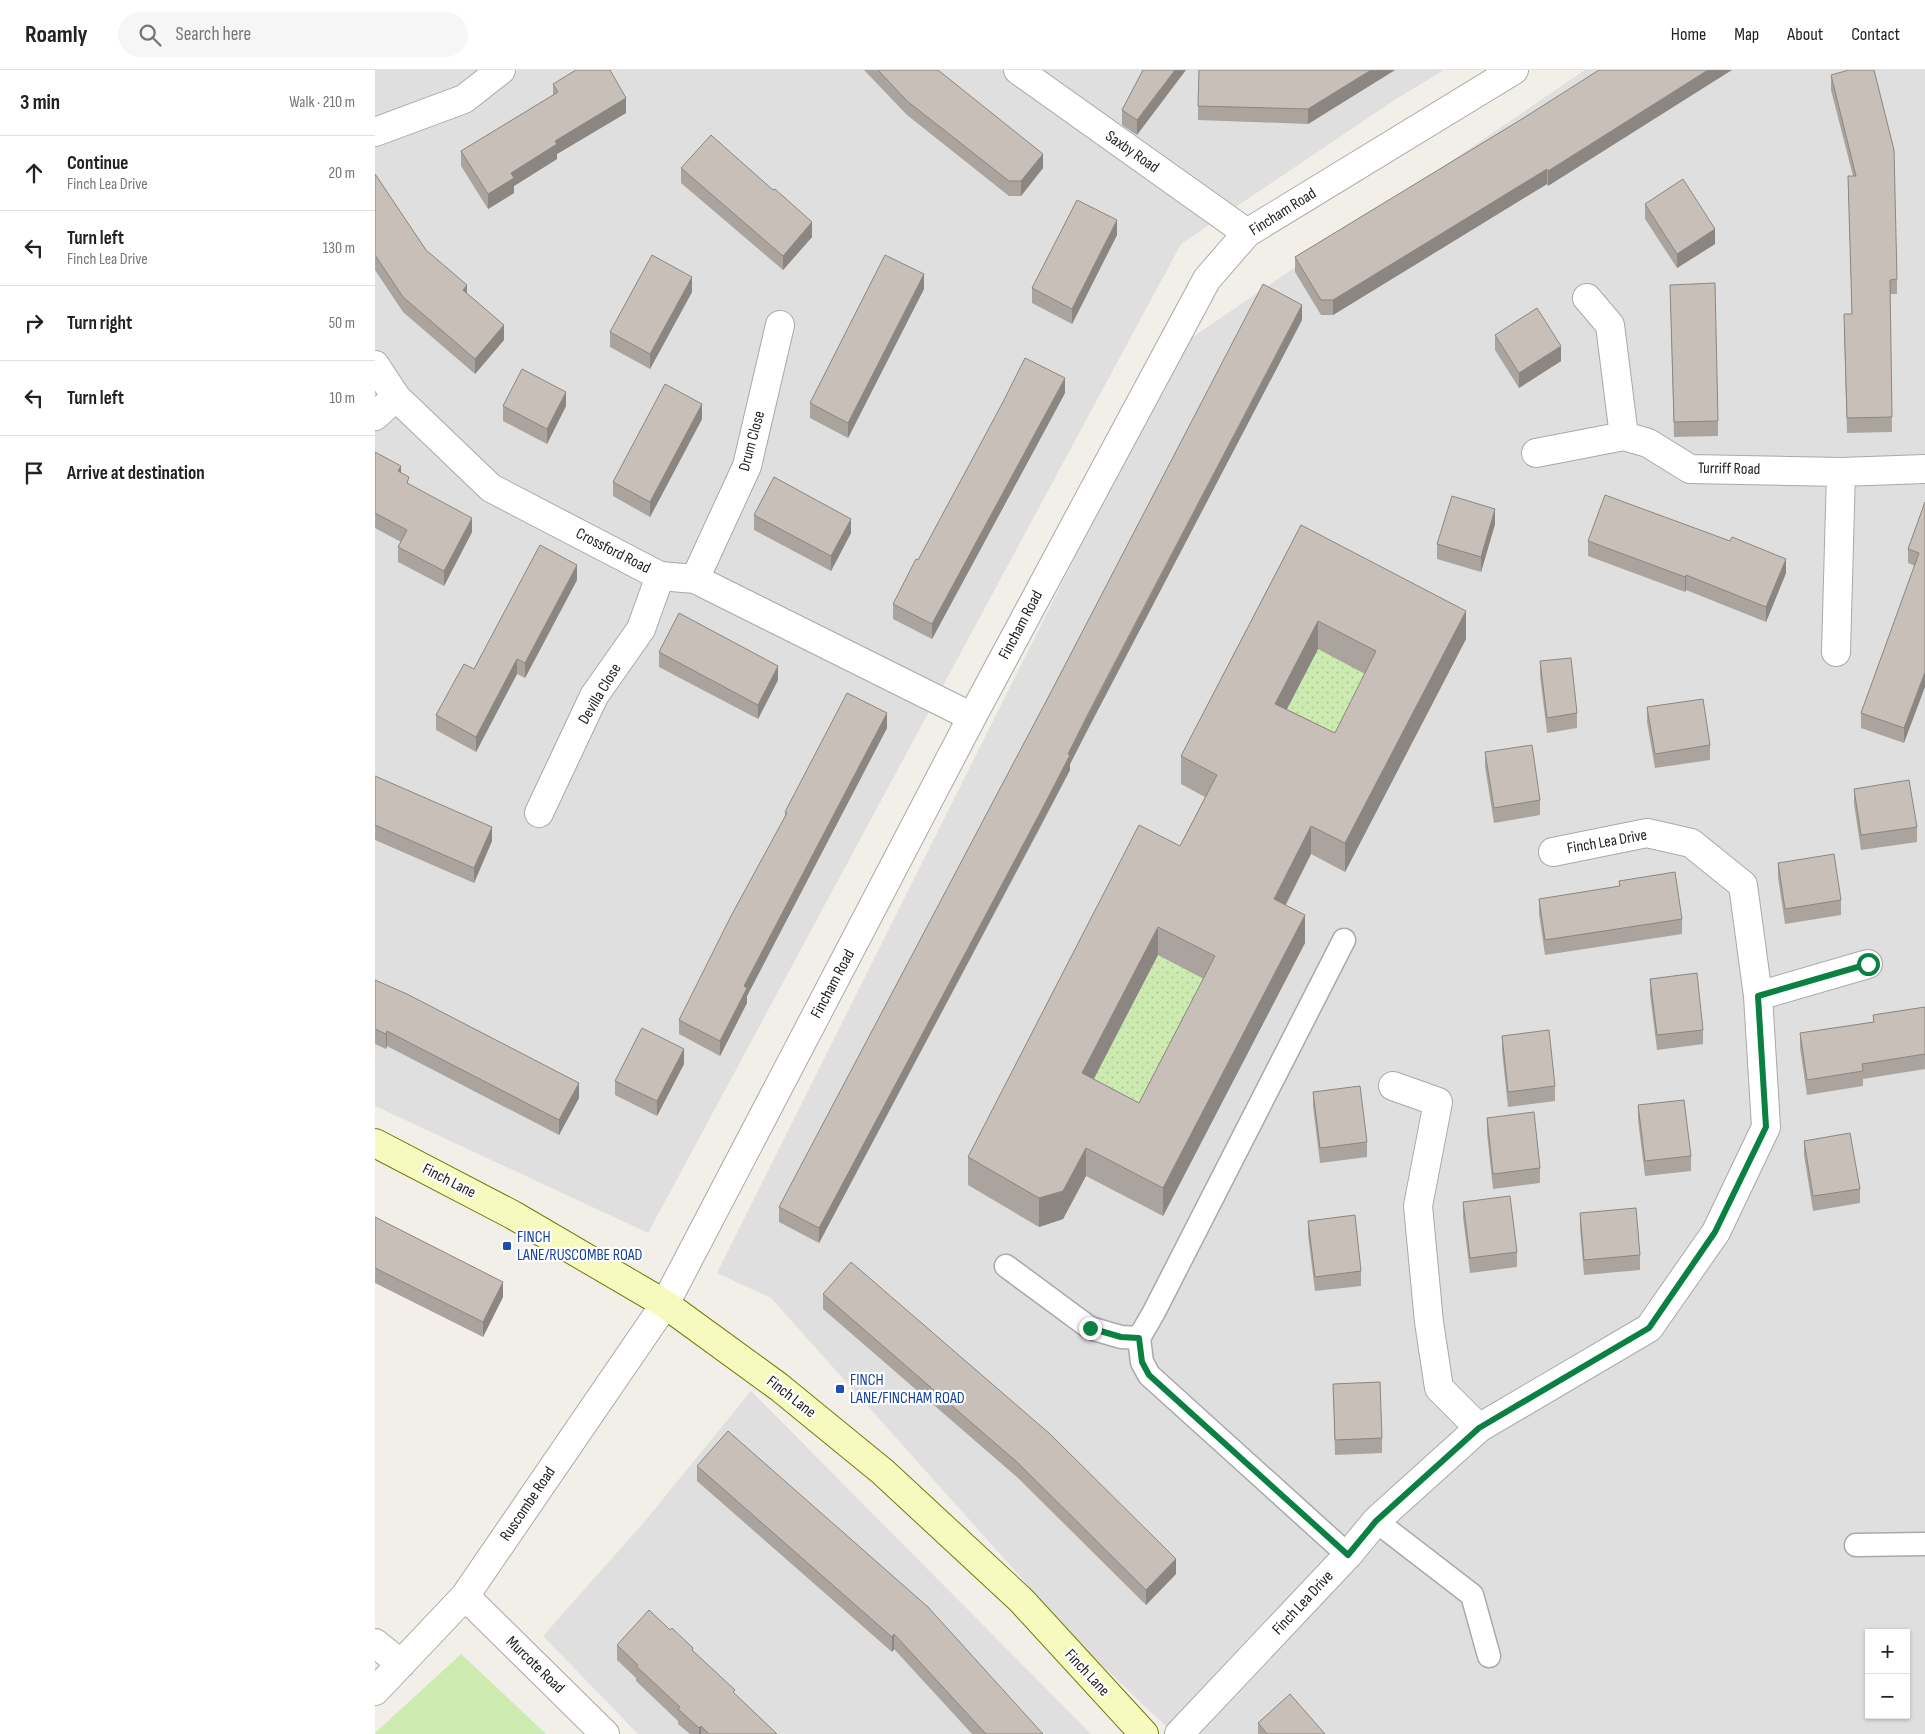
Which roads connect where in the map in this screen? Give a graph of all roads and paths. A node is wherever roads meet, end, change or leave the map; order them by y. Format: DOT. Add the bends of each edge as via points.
graph roads {
  1 [pos="501,70"];
  2 [pos="1017,70"];
  3 [pos="1514,70"];
  4 [pos="375,132"];
  5 [pos="1247,233"];
  6 [pos="1587,298"];
  7 [pos="780,325"];
  8 [pos="375,365"];
  9 [pos="397,397"];
  10 [pos="375,416"];
  11 [pos="1624,436"];
  12 [pos="1536,453"];
  13 [pos="1925,469"];
  14 [pos="1841,472"];
  15 [pos="660,576"];
  16 [pos="695,579"];
  17 [pos="1837,652"];
  18 [pos="972,718"];
  19 [pos="539,813"];
  20 [pos="1553,852"];
  21 [pos="1344,940"];
  22 [pos="1868,964"];
  23 [pos="1758,996"];
  24 [pos="1393,1086"];
  25 [pos="375,1143"];
  26 [pos="1006,1266"];
  27 [pos="665,1304"];
  28 [pos="1139,1338"];
  29 [pos="1479,1428"];
  30 [pos="1376,1521"];
  31 [pos="1925,1544"];
  32 [pos="1856,1545"];
  33 [pos="1348,1555"];
  34 [pos="465,1596"];
  35 [pos="375,1643"];
  36 [pos="1489,1656"];
  37 [pos="401,1664"];
  38 [pos="375,1691"];
  39 [pos="605,1734"];
  40 [pos="1144,1734"];
  41 [pos="1179,1734"];
  1 -- 4 [label="street" via="464,99"];
  2 -- 5 [label="street, Saxby Road"];
  3 -- 5 [label="street, Fincham Road"];
  5 -- 18 [label="street, Fincham Road" via="1207,279"];
  6 -- 11 [label="street" via="1610,325"];
  7 -- 16 [label="street, Drum Close" via="747,466"];
  8 -- 9 [label="street, Crossford Road"];
  9 -- 10 [label="street"];
  9 -- 15 [label="street, Crossford Road" via="491,488"];
  11 -- 12 [label="street, Turriff Road"];
  11 -- 14 [label="street, Turriff Road" via="1648,443 1690,469"];
  13 -- 14 [label="street, Turriff Road"];
  14 -- 17 [label="street"];
  15 -- 16 [label="street, Crossford Road"];
  15 -- 19 [label="street, Devilla Close" via="641,629 595,696"];
  16 -- 18 [label="street, Crossford Road"];
  18 -- 27 [label="street, Fincham Road"];
  20 -- 23 [label="street, Finch Lea Drive" via="1647,832 1691,843 1743,885"];
  21 -- 28 [label="lane"];
  22 -- 23 [label="street"];
  23 -- 29 [label="street, Finch Lea Drive" via="1766,1127 1715,1232 1649,1328"];
  24 -- 29 [label="street" via="1439,1102 1418,1206 1429,1322 1439,1388"];
  25 -- 27 [label="street, Finch Lane" via="513,1214"];
  26 -- 28 [label="lane" via="1090,1328 1121,1337"];
  27 -- 34 [label="street, Ruscombe Road"];
  27 -- 40 [label="street, Finch Lane" via="779,1387 883,1472 1021,1600"];
  28 -- 33 [label="lane" via="1142,1362 1149,1375"];
  29 -- 30 [label="street, Finch Lea Drive"];
  30 -- 33 [label="street, Finch Lea Drive"];
  30 -- 36 [label="lane" via="1472,1595"];
  31 -- 32 [label="lane"];
  33 -- 41 [label="street, Finch Lea Drive"];
  34 -- 37 [label="street, Ruscombe Road"];
  34 -- 39 [label="street, Murcote Road"];
  35 -- 37 [label="street"];
  37 -- 38 [label="street, Ruscombe Road"];
}
